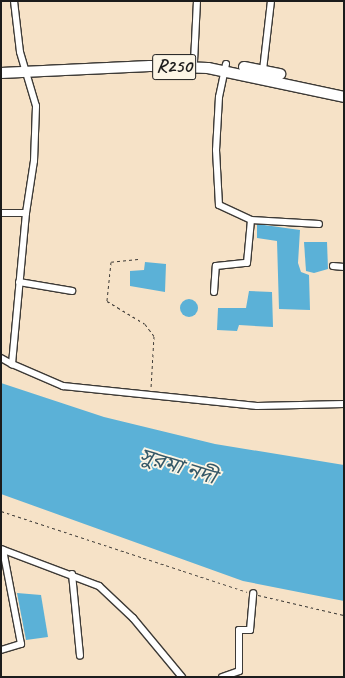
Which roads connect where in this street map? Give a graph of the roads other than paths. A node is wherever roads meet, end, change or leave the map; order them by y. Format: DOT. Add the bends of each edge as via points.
graph roads {
  1 [pos="14,1"];
  2 [pos="197,1"];
  3 [pos="271,1"];
  4 [pos="194,62"];
  5 [pos="225,67"];
  6 [pos="1,68"];
  7 [pos="26,69"];
  8 [pos="263,70"];
  9 [pos="1,73"];
  10 [pos="344,90"];
  11 [pos="344,97"];
  12 [pos="26,213"];
  13 [pos="1,214"];
  14 [pos="251,220"];
  15 [pos="319,224"];
  16 [pos="334,266"];
  17 [pos="344,267"];
  18 [pos="19,282"];
  19 [pos="72,290"];
  20 [pos="214,292"];
  21 [pos="1,358"];
  22 [pos="12,364"];
  23 [pos="344,404"];
  24 [pos="2,550"];
  25 [pos="72,574"];
  26 [pos="253,593"];
  27 [pos="1,650"];
  28 [pos="80,656"];
  29 [pos="182,677"];
  30 [pos="222,677"];
  1 -- 7 [label="street"];
  2 -- 4 [label="street"];
  3 -- 8 [label="street"];
  4 -- 5 [label="main road, R250"];
  4 -- 7 [label="main road, R250"];
  5 -- 7 [label="main road, R250"];
  5 -- 8 [label="main road, R250"];
  5 -- 11 [label="main road, R250"];
  5 -- 14 [label="street" via="216,150 219,205"];
  6 -- 7 [label="main road, R250"];
  7 -- 9 [label="main road, R250"];
  7 -- 12 [label="street" via="37,115"];
  8 -- 10 [label="main road, R250"];
  12 -- 13 [label="street"];
  12 -- 18 [label="street"];
  14 -- 15 [label="street"];
  14 -- 20 [label="street" via="247,263 216,266"];
  16 -- 17 [label="street"];
  18 -- 19 [label="street"];
  18 -- 22 [label="street"];
  21 -- 22 [label="street"];
  22 -- 23 [label="street" via="63,386 257,406"];
  24 -- 25 [label="street"];
  24 -- 27 [label="street" via="21,644"];
  25 -- 28 [label="street"];
  25 -- 29 [label="street" via="99,586"];
  26 -- 30 [label="street" via="250,630 239,630 239,672"];
}
